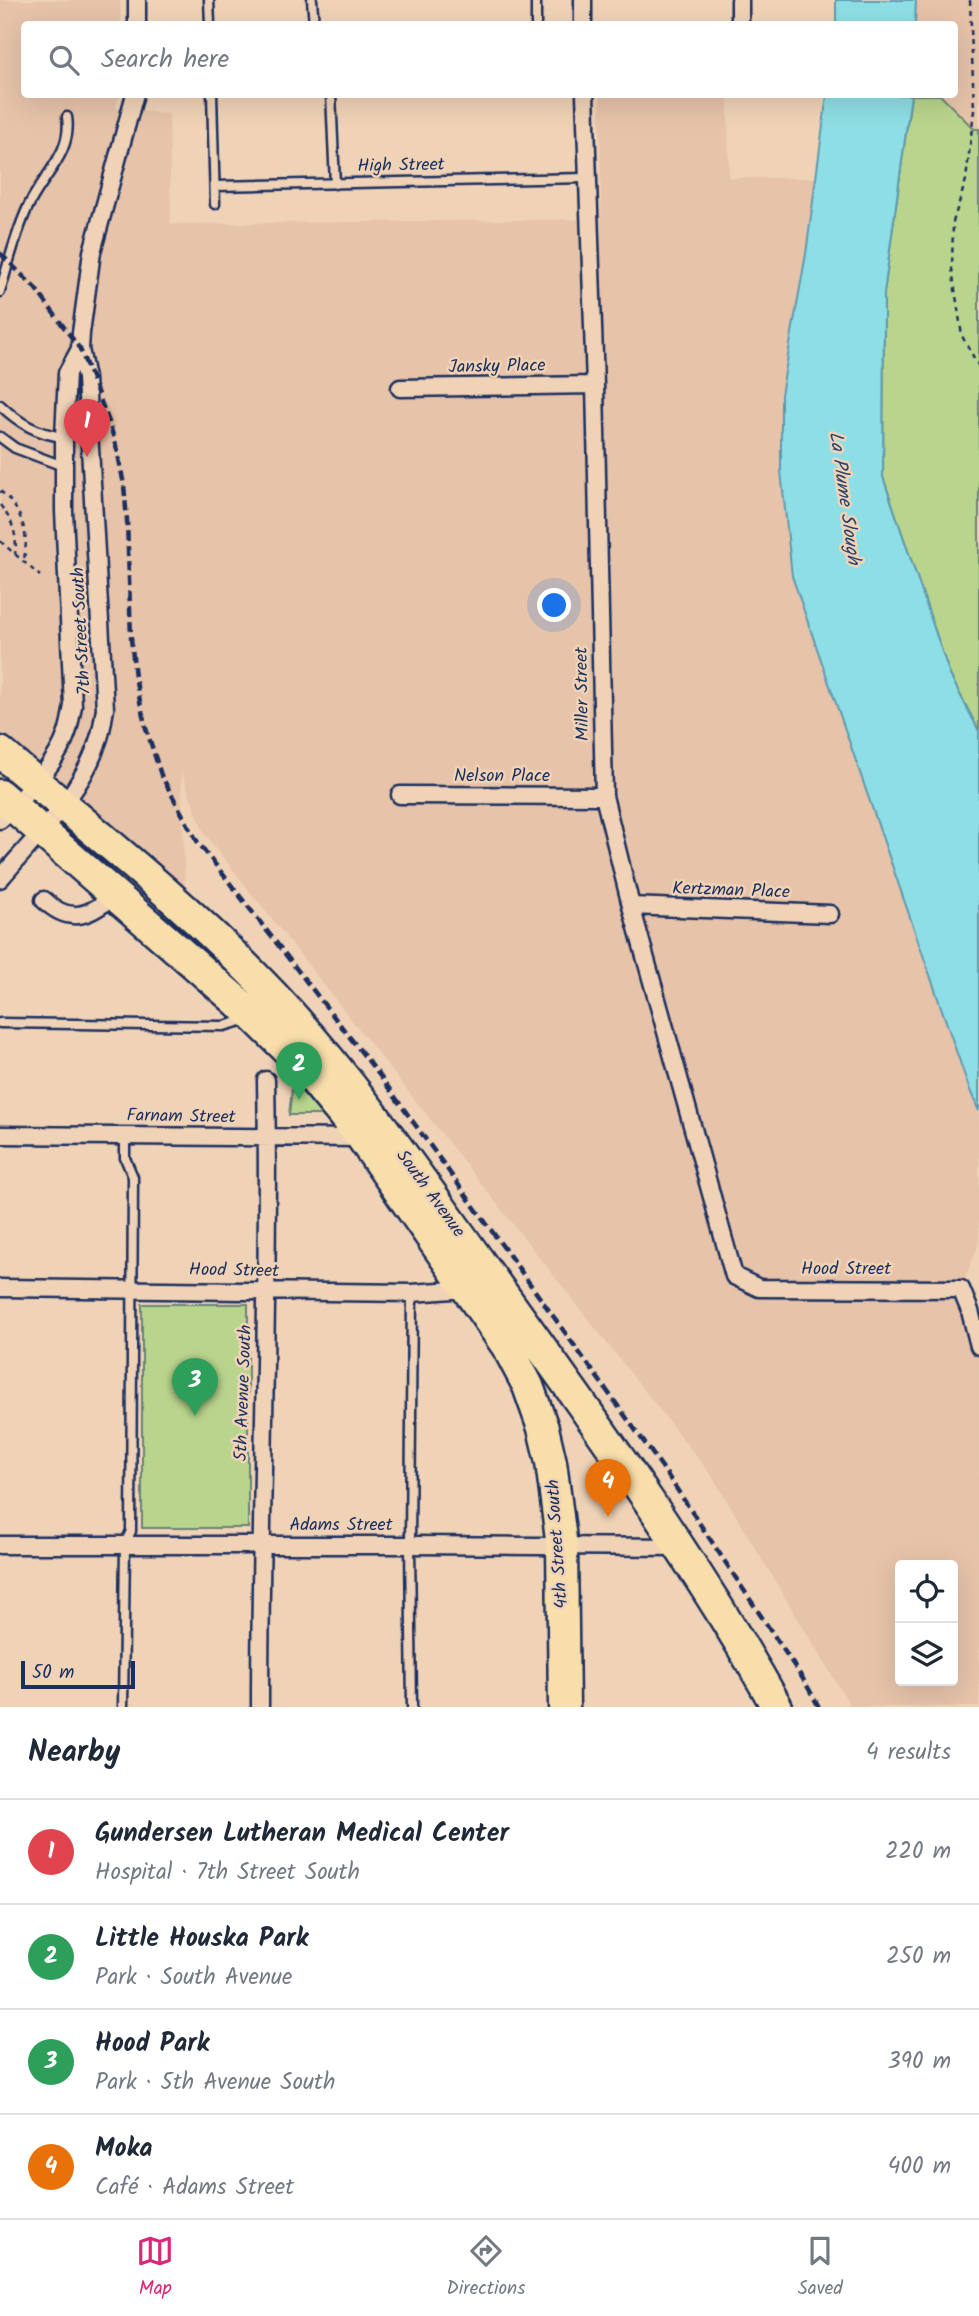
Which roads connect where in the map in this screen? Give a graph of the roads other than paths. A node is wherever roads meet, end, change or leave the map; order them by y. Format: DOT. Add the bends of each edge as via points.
graph roads {
  1 [pos="138,0"];
  2 [pos="209,0"];
  3 [pos="312,0"];
  4 [pos="536,0"];
  5 [pos="583,0"];
  6 [pos="740,0"];
  7 [pos="138,21"];
  8 [pos="210,21"];
  9 [pos="314,21"];
  10 [pos="536,21"];
  11 [pos="583,21"];
  12 [pos="740,21"];
  13 [pos="134,98"];
  14 [pos="212,98"];
  15 [pos="331,98"];
  16 [pos="585,98"];
  17 [pos="67,117"];
  18 [pos="587,178"];
  19 [pos="335,184"];
  20 [pos="215,186"];
  21 [pos="215,204"];
  22 [pos="2,274"];
  23 [pos="0,292"];
  24 [pos="80,349"];
  25 [pos="595,385"];
  26 [pos="400,388"];
  27 [pos="0,405"];
  28 [pos="0,437"];
  29 [pos="64,437"];
  30 [pos="64,466"];
  31 [pos="0,752"];
  32 [pos="36,783"];
  33 [pos="400,795"];
  34 [pos="604,796"];
  35 [pos="62,805"];
  36 [pos="4,807"];
  37 [pos="41,831"];
  38 [pos="0,879"];
  39 [pos="114,895"];
  40 [pos="44,900"];
  41 [pos="631,906"];
  42 [pos="830,914"];
  43 [pos="254,1017"];
  44 [pos="0,1023"];
  45 [pos="266,1080"];
  46 [pos="0,1135"];
  47 [pos="125,1135"];
  48 [pos="267,1138"];
  49 [pos="362,1138"];
  50 [pos="734,1276"];
  51 [pos="0,1288"];
  52 [pos="131,1288"];
  53 [pos="467,1289"];
  54 [pos="266,1291"];
  55 [pos="412,1293"];
  56 [pos="979,1346"];
  57 [pos="508,1348"];
  58 [pos="125,1544"];
  59 [pos="260,1544"];
  60 [pos="0,1545"];
  61 [pos="410,1545"];
  62 [pos="562,1547"];
  63 [pos="682,1548"];
  64 [pos="123,1707"];
  65 [pos="260,1707"];
  66 [pos="412,1707"];
  67 [pos="564,1707"];
  68 [pos="777,1707"];
  1 -- 7 [label="street"];
  2 -- 8 [label="lane"];
  3 -- 9 [label="lane"];
  4 -- 10 [label="lane"];
  5 -- 11 [label="street"];
  6 -- 12 [label="street"];
  13 -- 24 [label="street, 7th Street South" via="92,252"];
  14 -- 20 [label="lane"];
  15 -- 19 [label="lane"];
  16 -- 18 [label="street, Miller Street"];
  17 -- 22 [label="lane" via="65,145 27,207"];
  18 -- 19 [label="lane, High Street"];
  18 -- 25 [label="street, Miller Street"];
  19 -- 20 [label="lane, High Street"];
  20 -- 21 [label="lane"];
  22 -- 23 [label="lane"];
  24 -- 29 [label="street, 7th Street South" via="67,373"];
  24 -- 35 [label="street, 7th Street South" via="86,378 105,709 84,774"];
  25 -- 26 [label="street, Jansky Place"];
  25 -- 34 [label="street, Miller Street"];
  27 -- 29 [label="lane" via="34,430"];
  28 -- 30 [label="lane" via="15,448"];
  29 -- 30 [label="street, 7th Street South"];
  30 -- 32 [label="street, 7th Street South" via="73,706 57,754"];
  31 -- 32 [label="highway, South Avenue"];
  32 -- 35 [label="highway, South Avenue"];
  32 -- 36 [label="street, 7th Street South"];
  33 -- 34 [label="street, Nelson Place"];
  34 -- 41 [label="street, Miller Street"];
  35 -- 37 [label="street, 7th Street South"];
  35 -- 63 [label="highway, South Avenue" via="210,932 337,1066"];
  36 -- 37 [label="highway, South Avenue"];
  37 -- 38 [label="street, 7th Street South"];
  37 -- 39 [label="highway, South Avenue"];
  39 -- 40 [label="street" via="100,907 72,916 55,911"];
  39 -- 43 [label="highway, South Avenue"];
  41 -- 42 [label="street, Kertzman Place"];
  41 -- 50 [label="street, Miller Street"];
  43 -- 44 [label="lane" via="224,1026"];
  43 -- 49 [label="highway, South Avenue" via="296,1058"];
  45 -- 48 [label="street, 5th Avenue South"];
  46 -- 47 [label="street, Farnam Street"];
  47 -- 48 [label="street, Farnam Street"];
  47 -- 52 [label="lane" via="125,1158 134,1177"];
  48 -- 49 [label="street, Farnam Street"];
  48 -- 54 [label="street, 5th Avenue South"];
  49 -- 53 [label="highway, South Avenue"];
  50 -- 56 [label="street, Hood Street" via="759,1288 961,1289"];
  51 -- 52 [label="street, Hood Street"];
  52 -- 54 [label="street, Hood Street"];
  52 -- 58 [label="lane" via="131,1531"];
  53 -- 55 [label="street, Hood Street"];
  53 -- 57 [label="highway, South Avenue"];
  54 -- 55 [label="street, Hood Street"];
  54 -- 59 [label="street, 5th Avenue South"];
  55 -- 61 [label="lane"];
  57 -- 62 [label="highway, 4th Street South" via="543,1428"];
  58 -- 59 [label="street, Adams Street"];
  58 -- 60 [label="street, Adams Street"];
  58 -- 64 [label="lane"];
  59 -- 61 [label="street, Adams Street"];
  59 -- 65 [label="street, 5th Avenue South"];
  61 -- 62 [label="street, Adams Street"];
  61 -- 66 [label="lane"];
  62 -- 63 [label="street, Adams Street"];
  62 -- 67 [label="highway, 4th Street South"];
  63 -- 68 [label="highway, South Avenue"];
}
